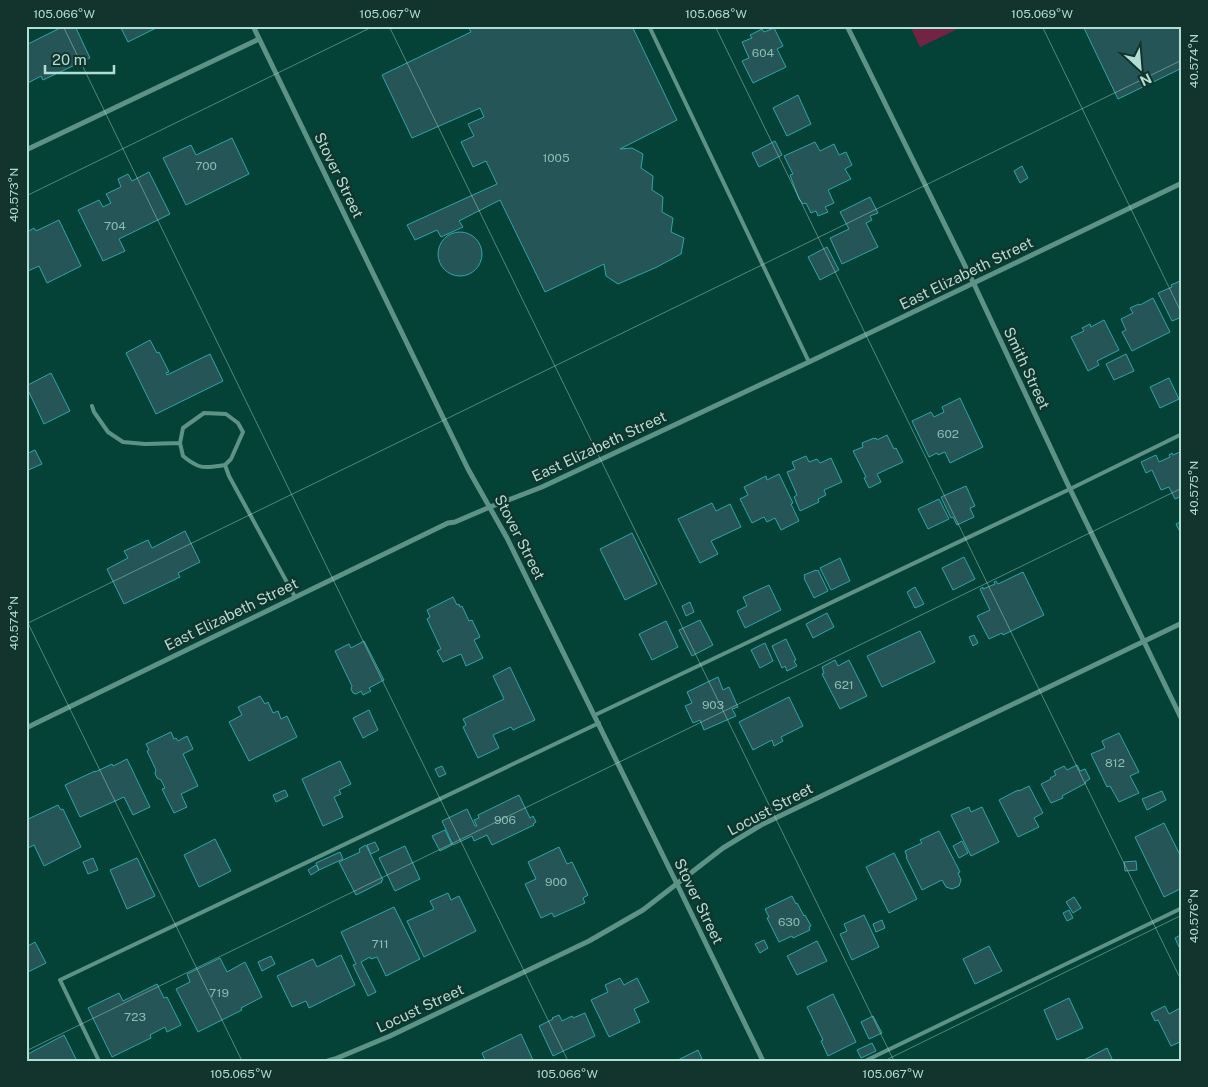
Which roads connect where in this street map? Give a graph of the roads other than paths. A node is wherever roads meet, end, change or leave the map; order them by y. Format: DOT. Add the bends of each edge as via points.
graph roads {
  1 [pos="253,26"];
  2 [pos="649,26"];
  3 [pos="847,26"];
  4 [pos="259,39"];
  5 [pos="26,150"];
  6 [pos="1182,183"];
  7 [pos="974,284"];
  8 [pos="809,362"];
  9 [pos="92,406"];
  10 [pos="1182,434"];
  11 [pos="180,443"];
  12 [pos="225,466"];
  13 [pos="1070,489"];
  14 [pos="490,507"];
  15 [pos="295,597"];
  16 [pos="1182,623"];
  17 [pos="1144,641"];
  18 [pos="595,715"];
  19 [pos="1182,720"];
  20 [pos="599,723"];
  21 [pos="26,728"];
  22 [pos="677,884"];
  23 [pos="1182,908"];
  24 [pos="98,1061"];
  25 [pos="328,1061"];
  26 [pos="763,1061"];
  27 [pos="865,1061"];
  1 -- 4 [label="street, Stover Street"];
  2 -- 8 [label="lane"];
  3 -- 7 [label="street, Smith Street"];
  4 -- 5 [label="street"];
  4 -- 14 [label="street, Stover Street"];
  6 -- 7 [label="street, East Elizabeth Street"];
  7 -- 8 [label="street, East Elizabeth Street"];
  7 -- 13 [label="street, Smith Street"];
  8 -- 14 [label="street, East Elizabeth Street" via="542,487"];
  9 -- 11 [label="lane" via="108,432 123,442"];
  10 -- 13 [label="lane"];
  11 -- 12 [label="lane" via="183,456 194,465 205,468"];
  11 -- 12 [label="lane" via="183,428 204,413 226,414 238,423 243,432"];
  12 -- 15 [label="lane"];
  13 -- 17 [label="street, Smith Street"];
  13 -- 18 [label="lane"];
  14 -- 15 [label="street, East Elizabeth Street" via="448,523"];
  14 -- 18 [label="street, Stover Street"];
  15 -- 21 [label="street, East Elizabeth Street"];
  16 -- 17 [label="street, Locust Street"];
  17 -- 19 [label="street, Smith Street"];
  17 -- 22 [label="street, Locust Street" via="761,825 723,848"];
  18 -- 20 [label="street, Stover Street"];
  20 -- 22 [label="street, Stover Street"];
  20 -- 24 [label="lane" via="60,980"];
  22 -- 25 [label="street, Locust Street" via="643,910 589,941 390,1036"];
  22 -- 26 [label="street, Stover Street"];
  23 -- 27 [label="lane"];
}
